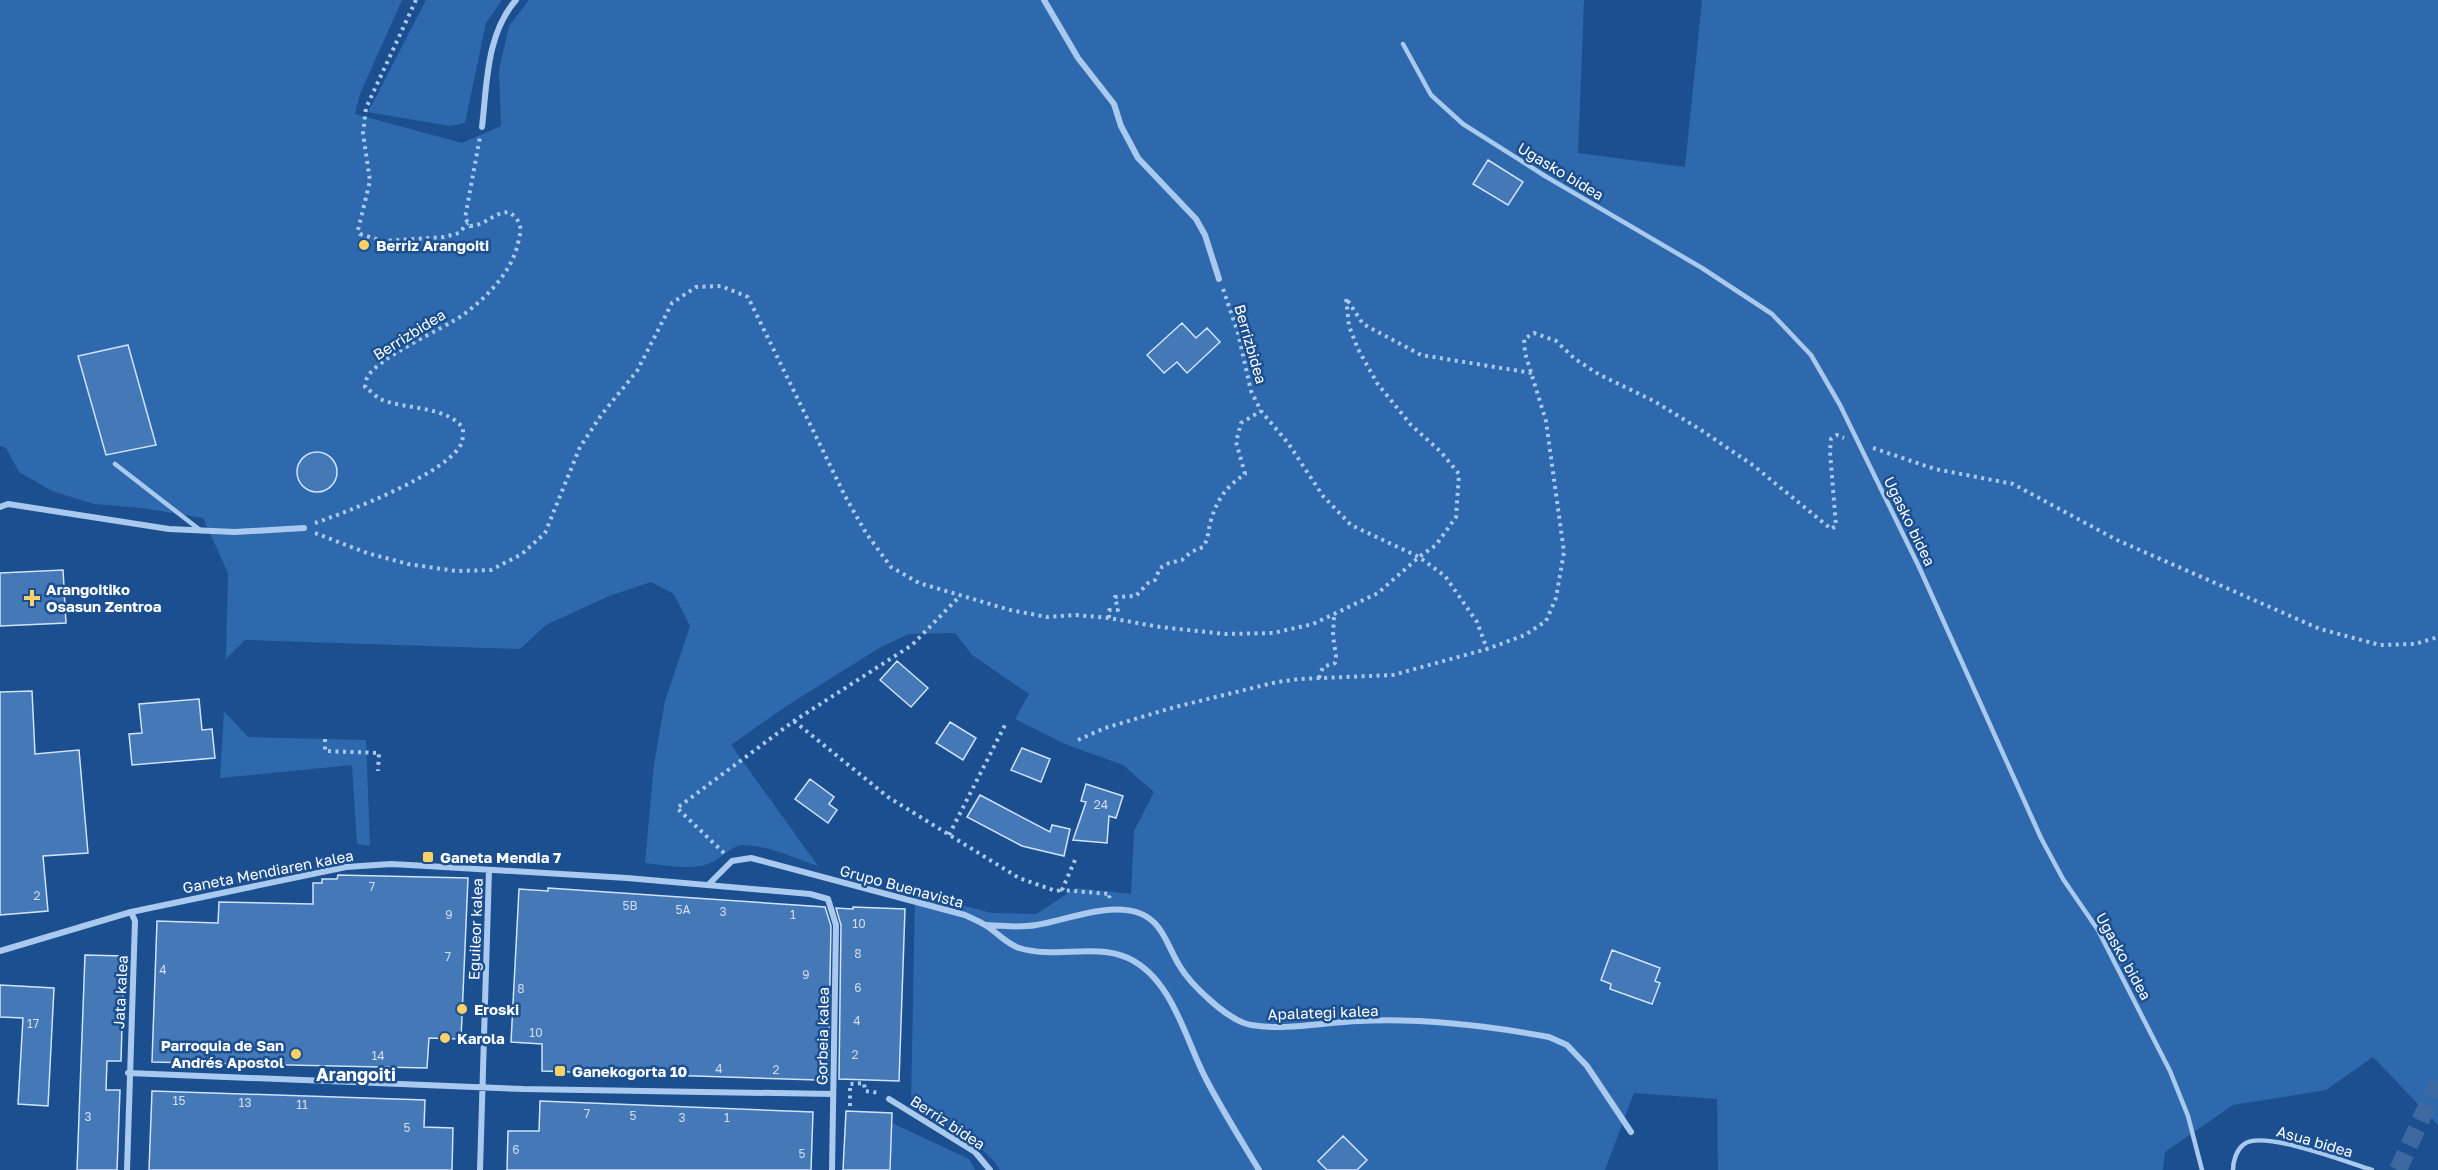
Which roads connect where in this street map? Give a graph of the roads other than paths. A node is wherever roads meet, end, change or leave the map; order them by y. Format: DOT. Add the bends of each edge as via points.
graph roads {
  1 [pos="516,0"];
  2 [pos="1044,0"];
  3 [pos="1403,44"];
  4 [pos="482,127"];
  5 [pos="1220,279"];
  6 [pos="115,464"];
  7 [pos="0,507"];
  8 [pos="304,528"];
  9 [pos="200,531"];
  10 [pos="489,870"];
  11 [pos="709,884"];
  12 [pos="831,903"];
  13 [pos="131,912"];
  14 [pos="986,925"];
  15 [pos="0,951"];
  16 [pos="128,1073"];
  17 [pos="481,1087"];
  18 [pos="832,1094"];
  19 [pos="889,1099"];
  20 [pos="1631,1132"];
  21 [pos="127,1170"];
  22 [pos="480,1170"];
  23 [pos="832,1170"];
  24 [pos="990,1170"];
  25 [pos="1259,1170"];
  26 [pos="2202,1170"];
  27 [pos="2233,1170"];
  28 [pos="2372,1170"];
  1 -- 4 [label="street" via="493,41"];
  2 -- 5 [label="street" via="1078,58 1114,104 1138,158 1196,219"];
  3 -- 26 [label="lane, Ugasko bidea" via="1431,95 1464,124 1772,314 1811,355 1840,405 1920,568 2041,838 2098,930 2170,1071 2188,1116"];
  6 -- 9 [label="lane"];
  7 -- 9 [label="street" via="8,504"];
  8 -- 9 [label="street"];
  10 -- 11 [label="street, Ganeta Mendiaren kalea"];
  10 -- 13 [label="street, Ganeta Mendiaren kalea" via="392,864 345,867"];
  10 -- 17 [label="street, Eguileor kalea"];
  11 -- 12 [label="street, Ganeta Mendiaren kalea" via="810,894"];
  11 -- 14 [label="street, Grupo Buenavista" via="732,861 751,858 965,915"];
  12 -- 18 [label="street, Gorbeia kalea" via="836,925"];
  13 -- 15 [label="street, Ganeta Mendiaren kalea"];
  13 -- 16 [label="street, Jata kalea" via="135,921"];
  14 -- 20 [label="street, Apalategi kalea" via="1017,927 1092,911 1136,912 1154,920 1180,967 1208,999 1247,1025 1412,1021 1550,1037 1567,1045 1587,1066"];
  14 -- 25 [label="street, Grupo Buenavista" via="1005,942 1019,948 1109,954 1127,958 1146,970 1161,987 1205,1077"];
  16 -- 17 [label="street"];
  16 -- 21 [label="street, Jata kalea"];
  17 -- 18 [label="street"];
  17 -- 22 [label="street, Eguileor kalea"];
  18 -- 23 [label="street, Gorbeia kalea"];
  19 -- 24 [label="street, Berriz bidea" via="975,1152"];
  27 -- 28 [label="lane, Asua bidea" via="2243,1144 2257,1139 2275,1140"];
}
